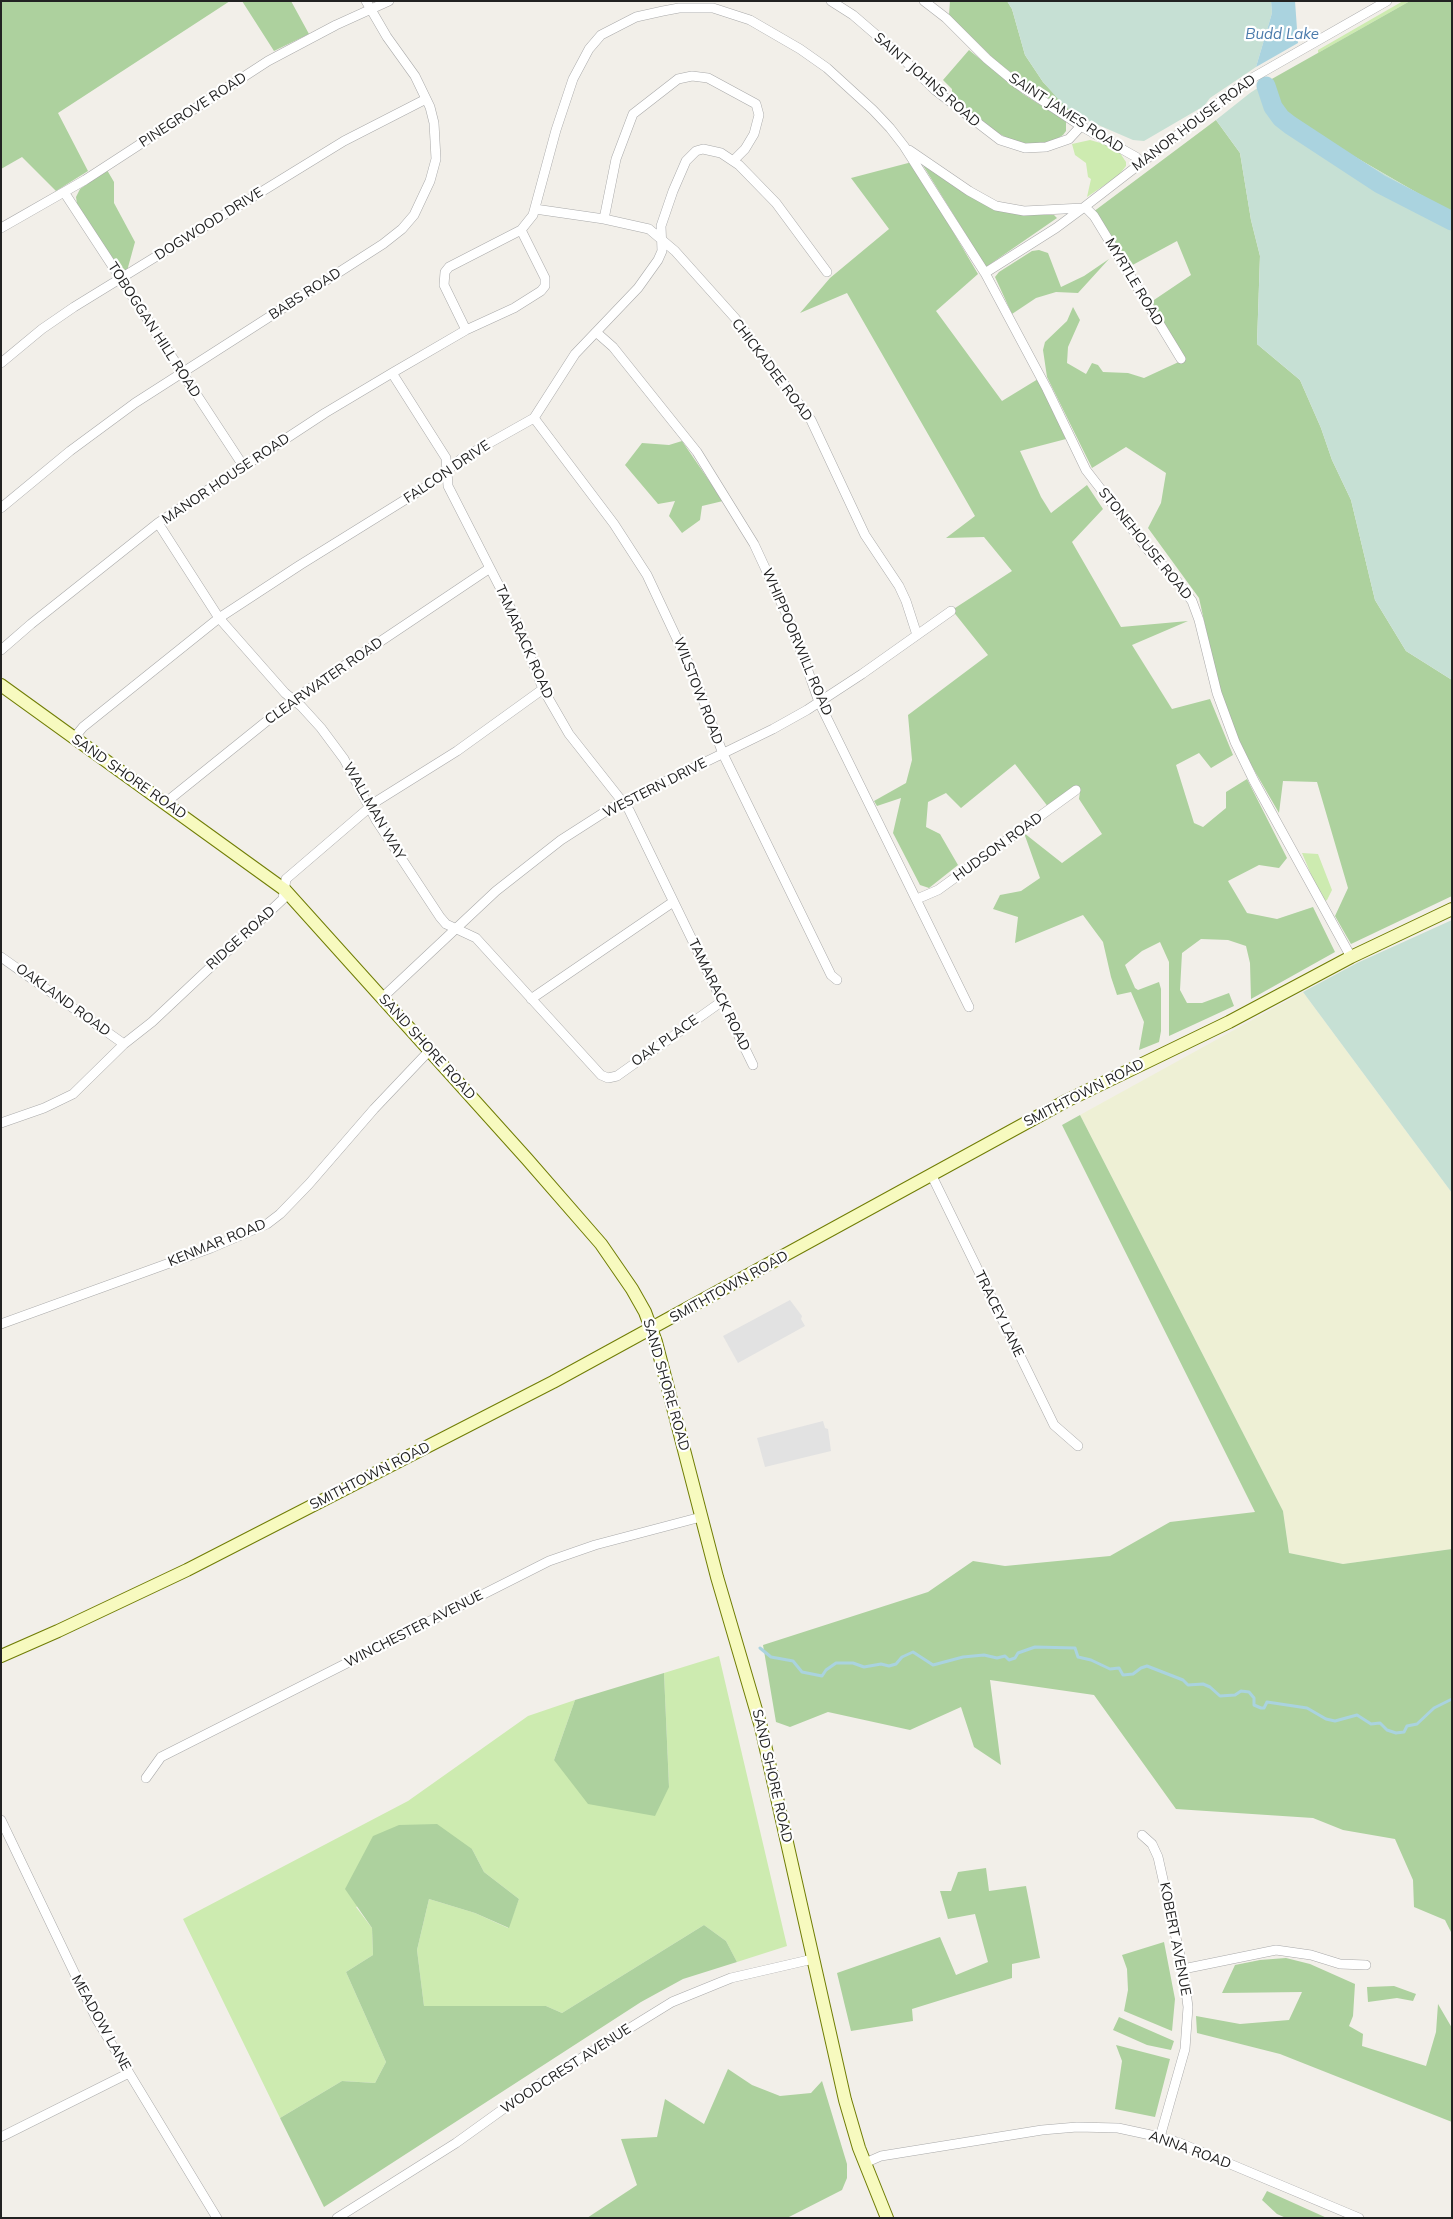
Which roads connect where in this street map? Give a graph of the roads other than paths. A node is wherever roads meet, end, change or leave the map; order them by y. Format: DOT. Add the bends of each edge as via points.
graph roads {
  1 [pos="366,1"];
  2 [pos="389,1"];
  3 [pos="831,1"];
  4 [pos="924,1"];
  5 [pos="1387,1"];
  6 [pos="370,10"];
  7 [pos="426,99"];
  8 [pos="1081,126"];
  9 [pos="904,146"];
  10 [pos="734,160"];
  11 [pos="1141,164"];
  12 [pos="64,192"];
  13 [pos="1084,207"];
  14 [pos="535,209"];
  15 [pos="604,219"];
  16 [pos="1,228"];
  17 [pos="521,230"];
  18 [pos="662,239"];
  19 [pos="828,272"];
  20 [pos="985,273"];
  21 [pos="120,279"];
  22 [pos="466,330"];
  23 [pos="596,332"];
  24 [pos="1181,359"];
  25 [pos="1,363"];
  26 [pos="392,373"];
  27 [pos="182,374"];
  28 [pos="534,418"];
  29 [pos="244,467"];
  30 [pos="447,471"];
  31 [pos="1,508"];
  32 [pos="158,523"];
  33 [pos="490,568"];
  34 [pos="951,611"];
  35 [pos="219,618"];
  36 [pos="917,635"];
  37 [pos="1,650"];
  38 [pos="1,685"];
  39 [pos="543,690"];
  40 [pos="293,700"];
  41 [pos="819,702"];
  42 [pos="74,738"];
  43 [pos="722,754"];
  44 [pos="1076,790"];
  45 [pos="624,802"];
  46 [pos="165,803"];
  47 [pos="370,808"];
  48 [pos="284,890"];
  49 [pos="917,899"];
  50 [pos="673,902"];
  51 [pos="1452,909"];
  52 [pos="455,927"];
  53 [pos="1,957"];
  54 [pos="1351,957"];
  55 [pos="837,980"];
  56 [pos="383,997"];
  57 [pos="531,999"];
  58 [pos="721,1002"];
  59 [pos="969,1007"];
  60 [pos="124,1044"];
  61 [pos="429,1051"];
  62 [pos="753,1065"];
  63 [pos="608,1078"];
  64 [pos="1,1123"];
  65 [pos="931,1174"];
  66 [pos="1,1324"];
  67 [pos="652,1330"];
  68 [pos="1078,1446"];
  69 [pos="701,1517"];
  70 [pos="1,1656"];
  71 [pos="146,1778"];
  72 [pos="1,1820"];
  73 [pos="1142,1835"];
  74 [pos="813,1959"];
  75 [pos="1366,1965"];
  76 [pos="1183,1969"];
  77 [pos="129,2073"];
  78 [pos="1160,2136"];
  79 [pos="1,2137"];
  80 [pos="865,2163"];
  81 [pos="217,2218"];
  82 [pos="336,2218"];
  83 [pos="886,2218"];
  84 [pos="1359,2218"];
  1 -- 6 [label="street, BABS ROAD"];
  2 -- 6 [label="street, PINEGROVE ROAD"];
  3 -- 8 [label="street, SAINT JOHNS ROAD" via="896,52 935,90 1000,140 1025,148 1046,147 1069,139"];
  4 -- 8 [label="street, SAINT JAMES ROAD" via="1001,71"];
  5 -- 11 [label="street, MANOR HOUSE ROAD" via="1259,74"];
  6 -- 7 [label="street, BABS ROAD" via="415,76"];
  6 -- 12 [label="street, PINEGROVE ROAD" via="336,24 268,61"];
  7 -- 21 [label="street, DOGWOOD DRIVE" via="344,141"];
  7 -- 27 [label="street, BABS ROAD" via="434,123 436,159 424,198 402,229"];
  8 -- 11 [label="street, SAINT JAMES ROAD" via="1136,157"];
  9 -- 13 [label="street" via="996,206 1024,211"];
  9 -- 14 [label="street" via="873,110 827,68 800,49 731,12 713,8 679,8 636,17 601,35 589,49 573,79"];
  9 -- 20 [label="street"];
  10 -- 15 [label="street" via="754,134 759,115 756,104 708,78 692,76 678,79 641,106 630,119 616,159"];
  10 -- 18 [label="street, FALCON DRIVE" via="710,150 699,150 690,156 679,175 662,222"];
  10 -- 19 [label="street, FALCON DRIVE" via="776,203"];
  11 -- 13 [label="street, MANOR HOUSE ROAD"];
  12 -- 16 [label="street, PINEGROVE ROAD"];
  12 -- 21 [label="street, TOBOGGAN HILL ROAD"];
  13 -- 20 [label="street, MANOR HOUSE ROAD"];
  13 -- 24 [label="street, MYRTLE ROAD" via="1094,216"];
  14 -- 15 [label="street, CHICKADEE ROAD"];
  14 -- 17 [label="street"];
  15 -- 18 [label="street, CHICKADEE ROAD" via="649,229"];
  17 -- 22 [label="street" via="445,272 444,285"];
  17 -- 22 [label="street, MANOR HOUSE ROAD" via="544,276 545,286 514,308"];
  18 -- 23 [label="street, FALCON DRIVE" via="661,254 648,274"];
  18 -- 36 [label="street, CHICKADEE ROAD" via="735,318 811,420 865,535 903,594"];
  20 -- 54 [label="street, STONEHOUSE ROAD" via="1055,404 1086,470 1192,601 1215,687 1235,742"];
  21 -- 25 [label="street, DOGWOOD DRIVE" via="42,329"];
  21 -- 27 [label="street, TOBOGGAN HILL ROAD"];
  22 -- 26 [label="street, MANOR HOUSE ROAD"];
  23 -- 28 [label="street, FALCON DRIVE" via="574,354"];
  23 -- 41 [label="street, WHIPPOORWILL ROAD" via="613,347 697,452 740,519 779,594"];
  26 -- 29 [label="street, MANOR HOUSE ROAD"];
  26 -- 30 [label="street, TAMARACK ROAD" via="446,458"];
  27 -- 29 [label="street, TOBOGGAN HILL ROAD"];
  27 -- 31 [label="street, BABS ROAD" via="101,427"];
  28 -- 30 [label="street, FALCON DRIVE" via="461,459"];
  28 -- 43 [label="street, WILSTOW ROAD" via="614,524 647,575 694,675"];
  29 -- 32 [label="street, MANOR HOUSE ROAD"];
  30 -- 33 [label="street, TAMARACK ROAD" via="448,486"];
  30 -- 35 [label="street, FALCON DRIVE"];
  32 -- 35 [label="street, WALLMAN WAY"];
  32 -- 37 [label="street, MANOR HOUSE ROAD"];
  33 -- 39 [label="street, TAMARACK ROAD" via="513,612"];
  33 -- 40 [label="street, CLEARWATER ROAD"];
  34 -- 36 [label="street, WESTERN DRIVE"];
  35 -- 40 [label="street, WALLMAN WAY"];
  35 -- 42 [label="street, FALCON DRIVE" via="82,727"];
  36 -- 41 [label="street, WESTERN DRIVE"];
  38 -- 42 [label="street, SAND SHORE ROAD"];
  39 -- 45 [label="street, TAMARACK ROAD" via="569,734"];
  39 -- 47 [label="street, RIDGE ROAD"];
  40 -- 46 [label="street, CLEARWATER ROAD"];
  40 -- 47 [label="street, WALLMAN WAY" via="321,728 344,759"];
  41 -- 43 [label="street, WESTERN DRIVE"];
  41 -- 49 [label="street, WHIPPOORWILL ROAD"];
  42 -- 46 [label="street, SAND SHORE ROAD"];
  43 -- 45 [label="street, WESTERN DRIVE"];
  43 -- 55 [label="street, WILSTOW ROAD" via="826,966"];
  44 -- 49 [label="street, HUDSON ROAD" via="938,890"];
  45 -- 50 [label="street, TAMARACK ROAD"];
  45 -- 52 [label="street, WESTERN DRIVE" via="561,840 518,871"];
  46 -- 48 [label="street, SAND SHORE ROAD"];
  47 -- 48 [label="street, RIDGE ROAD" via="286,879"];
  47 -- 52 [label="street, WALLMAN WAY" via="440,917"];
  48 -- 56 [label="street, SAND SHORE ROAD"];
  48 -- 60 [label="street, RIDGE ROAD" via="283,899 152,1022"];
  49 -- 59 [label="street, WHIPPOORWILL ROAD"];
  50 -- 57 [label="street"];
  50 -- 58 [label="street, TAMARACK ROAD"];
  51 -- 54 [label="street, SMITHTOWN ROAD"];
  52 -- 56 [label="street, WESTERN DRIVE"];
  52 -- 57 [label="street, WALLMAN WAY" via="476,938"];
  53 -- 60 [label="street, OAKLAND ROAD"];
  54 -- 65 [label="street, SMITHTOWN ROAD" via="1229,1022 1066,1101"];
  56 -- 61 [label="street, SAND SHORE ROAD"];
  57 -- 63 [label="street, WALLMAN WAY" via="601,1075"];
  58 -- 62 [label="street, TAMARACK ROAD"];
  58 -- 63 [label="street, OAK PLACE" via="616,1076"];
  60 -- 64 [label="street, RIDGE ROAD" via="73,1094"];
  61 -- 66 [label="street, KENMAR ROAD" via="309,1184 267,1224 211,1248"];
  61 -- 67 [label="street, SAND SHORE ROAD" via="605,1250 632,1288"];
  65 -- 67 [label="street, SMITHTOWN ROAD"];
  65 -- 68 [label="street, TRACEY LANE" via="1054,1425"];
  67 -- 69 [label="street, SAND SHORE ROAD"];
  67 -- 70 [label="street, SMITHTOWN ROAD" via="187,1570"];
  69 -- 71 [label="street, WINCHESTER AVENUE" via="594,1545 549,1561 161,1757"];
  69 -- 74 [label="street, SAND SHORE ROAD" via="761,1727"];
  72 -- 77 [label="street, MEADOW LANE" via="97,2020"];
  73 -- 76 [label="street, KOBERT AVENUE" via="1152,1844 1158,1857"];
  74 -- 80 [label="street, SAND SHORE ROAD" via="845,2100"];
  74 -- 82 [label="street, WOODCREST AVENUE" via="731,1978 672,2002 531,2089 456,2143"];
  75 -- 76 [label="street" via="1340,1964 1311,1954 1276,1950"];
  76 -- 78 [label="street, KOBERT AVENUE" via="1188,2007 1186,2041"];
  77 -- 79 [label="street"];
  77 -- 81 [label="street, MEADOW LANE"];
  78 -- 80 [label="street, ANNA ROAD" via="1118,2128 1060,2128 881,2156"];
  78 -- 84 [label="street, ANNA ROAD"];
  80 -- 83 [label="street, SAND SHORE ROAD"];
}
